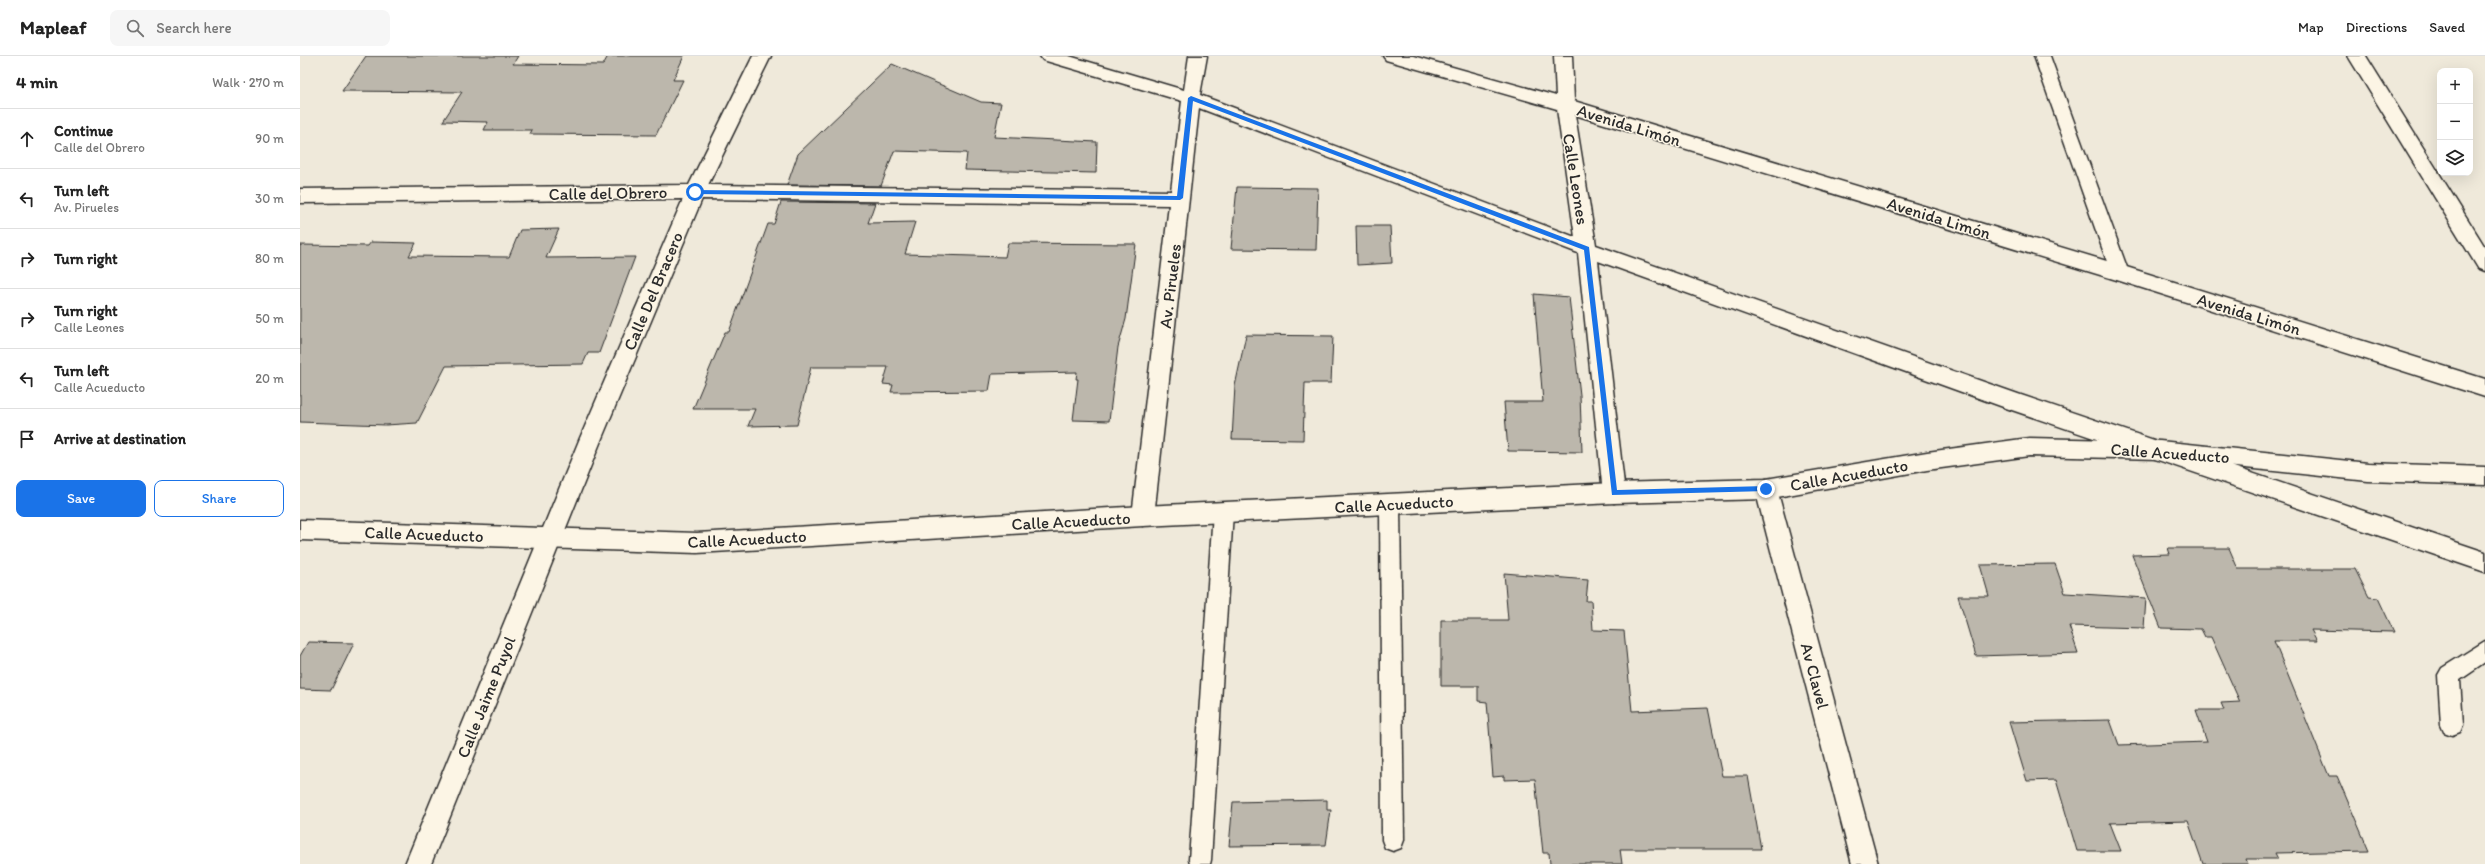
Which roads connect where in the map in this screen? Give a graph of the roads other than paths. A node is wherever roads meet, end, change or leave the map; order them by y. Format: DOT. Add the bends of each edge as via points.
graph roads {
  1 [pos="762,56"];
  2 [pos="1049,56"];
  3 [pos="1198,56"];
  4 [pos="1392,56"];
  5 [pos="1563,56"];
  6 [pos="2042,56"];
  7 [pos="2357,56"];
  8 [pos="1191,98"];
  9 [pos="1565,105"];
  10 [pos="695,192"];
  11 [pos="300,196"];
  12 [pos="1180,198"];
  13 [pos="1587,249"];
  14 [pos="2485,263"];
  15 [pos="2120,273"];
  16 [pos="2485,388"];
  17 [pos="2160,450"];
  18 [pos="2485,476"];
  19 [pos="1766,489"];
  20 [pos="1614,493"];
  21 [pos="1390,504"];
  22 [pos="1223,512"];
  23 [pos="1143,516"];
  24 [pos="300,530"];
  25 [pos="553,534"];
  26 [pos="2485,562"];
  27 [pos="2485,651"];
  28 [pos="2452,725"];
  29 [pos="1393,840"];
  30 [pos="1200,860"];
  31 [pos="418,864"];
  32 [pos="1865,864"];
  1 -- 10 [label="street, Calle Del Bracero"];
  2 -- 8 [label="street"];
  3 -- 8 [label="street, Av. Pirueles"];
  4 -- 9 [label="street, Avenida Limón"];
  5 -- 9 [label="street, Calle Leones"];
  6 -- 15 [label="lane"];
  7 -- 14 [label="street"];
  8 -- 12 [label="street, Av. Pirueles"];
  8 -- 13 [label="street"];
  9 -- 13 [label="street, Calle Leones"];
  9 -- 15 [label="street, Avenida Limón"];
  10 -- 11 [label="street, Calle del Obrero"];
  10 -- 12 [label="street, Calle del Obrero"];
  10 -- 25 [label="street, Calle Del Bracero"];
  12 -- 23 [label="street, Av. Pirueles"];
  13 -- 17 [label="street" via="2014,402"];
  13 -- 20 [label="street, Calle Leones"];
  15 -- 16 [label="street, Avenida Limón"];
  17 -- 18 [label="street, Calle Acueducto" via="2368,472"];
  17 -- 19 [label="street, Calle Acueducto" via="2030,447 1927,461"];
  17 -- 26 [label="street"];
  19 -- 20 [label="street, Calle Acueducto"];
  19 -- 32 [label="street, Av Clavel"];
  20 -- 21 [label="street, Calle Acueducto"];
  21 -- 22 [label="street, Calle Acueducto"];
  21 -- 29 [label="lane"];
  22 -- 23 [label="street, Calle Acueducto"];
  22 -- 30 [label="lane"];
  23 -- 25 [label="street, Calle Acueducto" via="697,543"];
  24 -- 25 [label="street, Calle Acueducto"];
  25 -- 31 [label="street, Calle Jaime Puyol"];
  27 -- 28 [label="lane" via="2449,675"];
}
